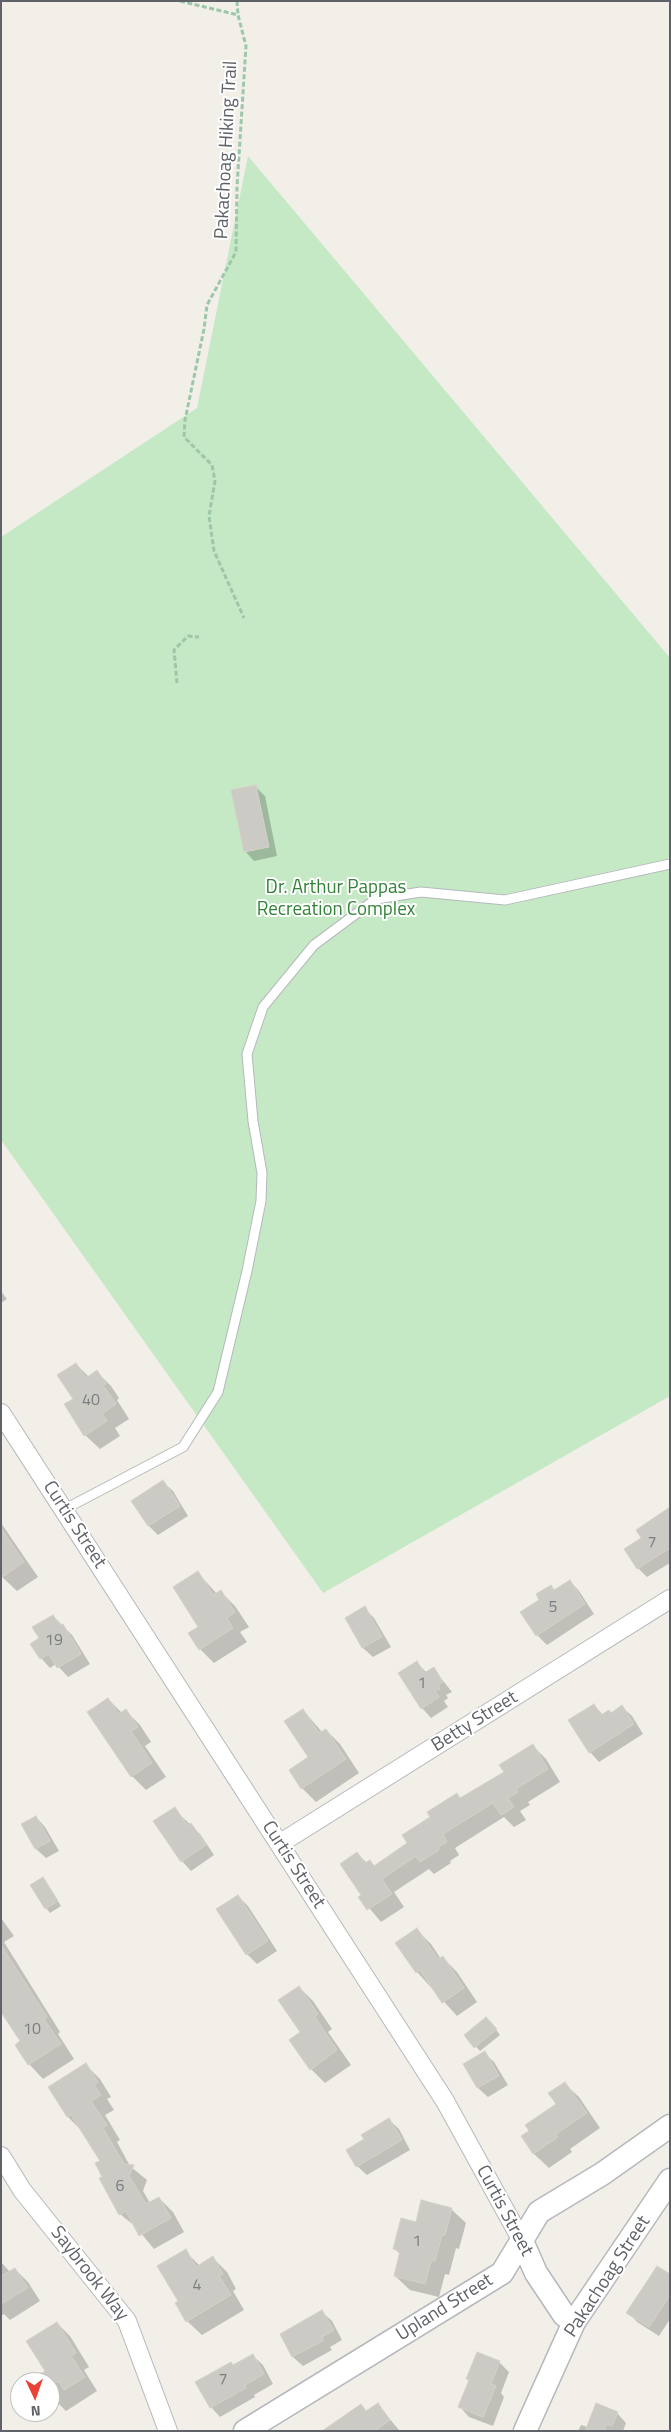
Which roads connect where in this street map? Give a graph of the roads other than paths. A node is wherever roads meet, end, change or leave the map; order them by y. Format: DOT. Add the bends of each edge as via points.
graph roads {
  1 [pos="670,864"];
  2 [pos="1,1413"];
  3 [pos="63,1510"];
  4 [pos="668,1601"];
  5 [pos="279,1844"];
  6 [pos="670,2126"];
  7 [pos="1,2156"];
  8 [pos="670,2180"];
  9 [pos="522,2241"];
  10 [pos="574,2322"];
  11 [pos="168,2431"];
  12 [pos="245,2431"];
  13 [pos="525,2431"];
  1 -- 3 [label="lane" via="505,900 421,892 376,899 314,945 263,1006 247,1054 262,1173 261,1201 248,1271 218,1392 183,1447"];
  2 -- 3 [label="street, Curtis Street"];
  3 -- 5 [label="street, Curtis Street"];
  4 -- 5 [label="street, Betty Street"];
  5 -- 9 [label="street, Curtis Street" via="445,2101"];
  6 -- 9 [label="street, Upland Street" via="602,2174 539,2212"];
  7 -- 11 [label="street, Saybrook Way" via="22,2190 127,2321"];
  8 -- 10 [label="street, Pakachoag Street"];
  9 -- 10 [label="street, Curtis Street" via="536,2273 564,2315"];
  9 -- 12 [label="street, Upland Street" via="502,2273"];
  10 -- 13 [label="street, Pakachoag Street"];
}
